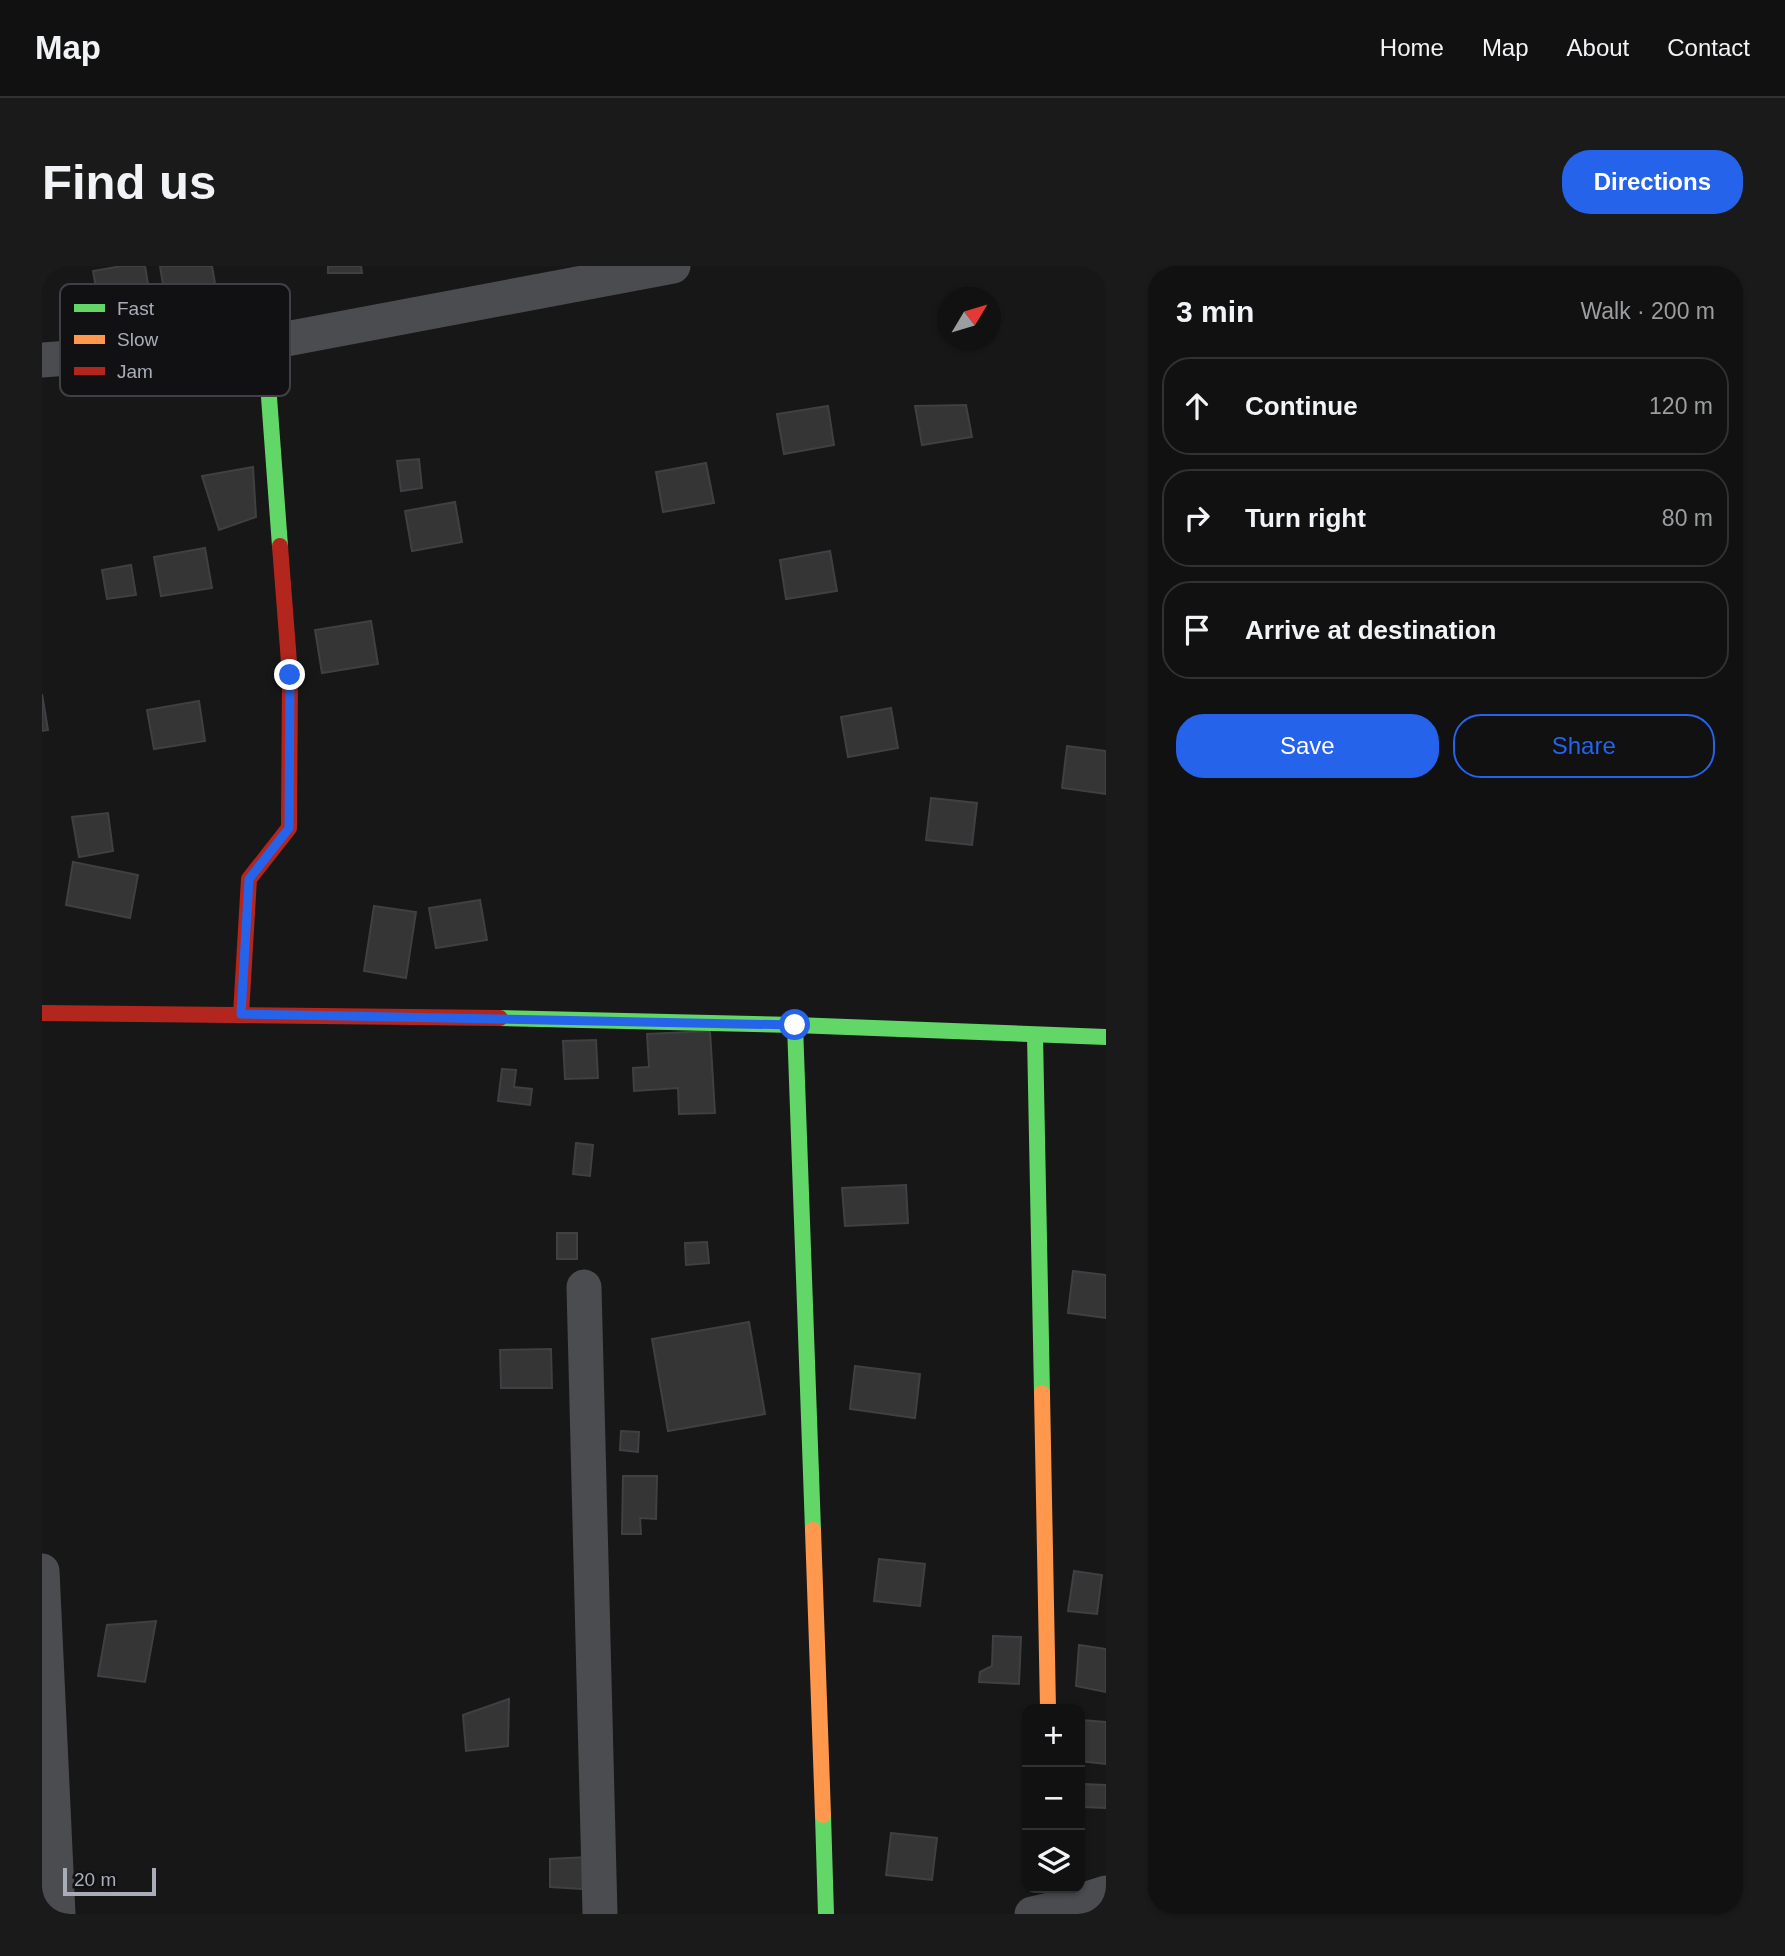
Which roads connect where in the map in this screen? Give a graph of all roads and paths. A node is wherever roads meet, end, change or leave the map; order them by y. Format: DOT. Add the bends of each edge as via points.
graph roads {
  1 [pos="673,266"];
  2 [pos="290,338"];
  3 [pos="60,359"];
  4 [pos="42,360"];
  5 [pos="269,396"];
  6 [pos="42,1013"];
  7 [pos="241,1014"];
  8 [pos="795,1025"];
  9 [pos="1035,1035"];
  10 [pos="1106,1037"];
  11 [pos="584,1287"];
  12 [pos="42,1571"];
  13 [pos="1048,1704"];
  14 [pos="1106,1893"];
  15 [pos="1054,1906"];
  16 [pos="58,1914"];
  17 [pos="600,1914"];
  18 [pos="826,1914"];
  1 -- 2 [label="street"];
  3 -- 4 [label="street"];
  5 -- 7 [label="street" via="290,675 289,828 249,879"];
  6 -- 7 [label="street"];
  7 -- 8 [label="street"];
  8 -- 9 [label="street"];
  8 -- 18 [label="street"];
  9 -- 10 [label="street"];
  9 -- 13 [label="street"];
  11 -- 17 [label="street"];
  12 -- 16 [label="street"];
  14 -- 15 [label="street"];
}
